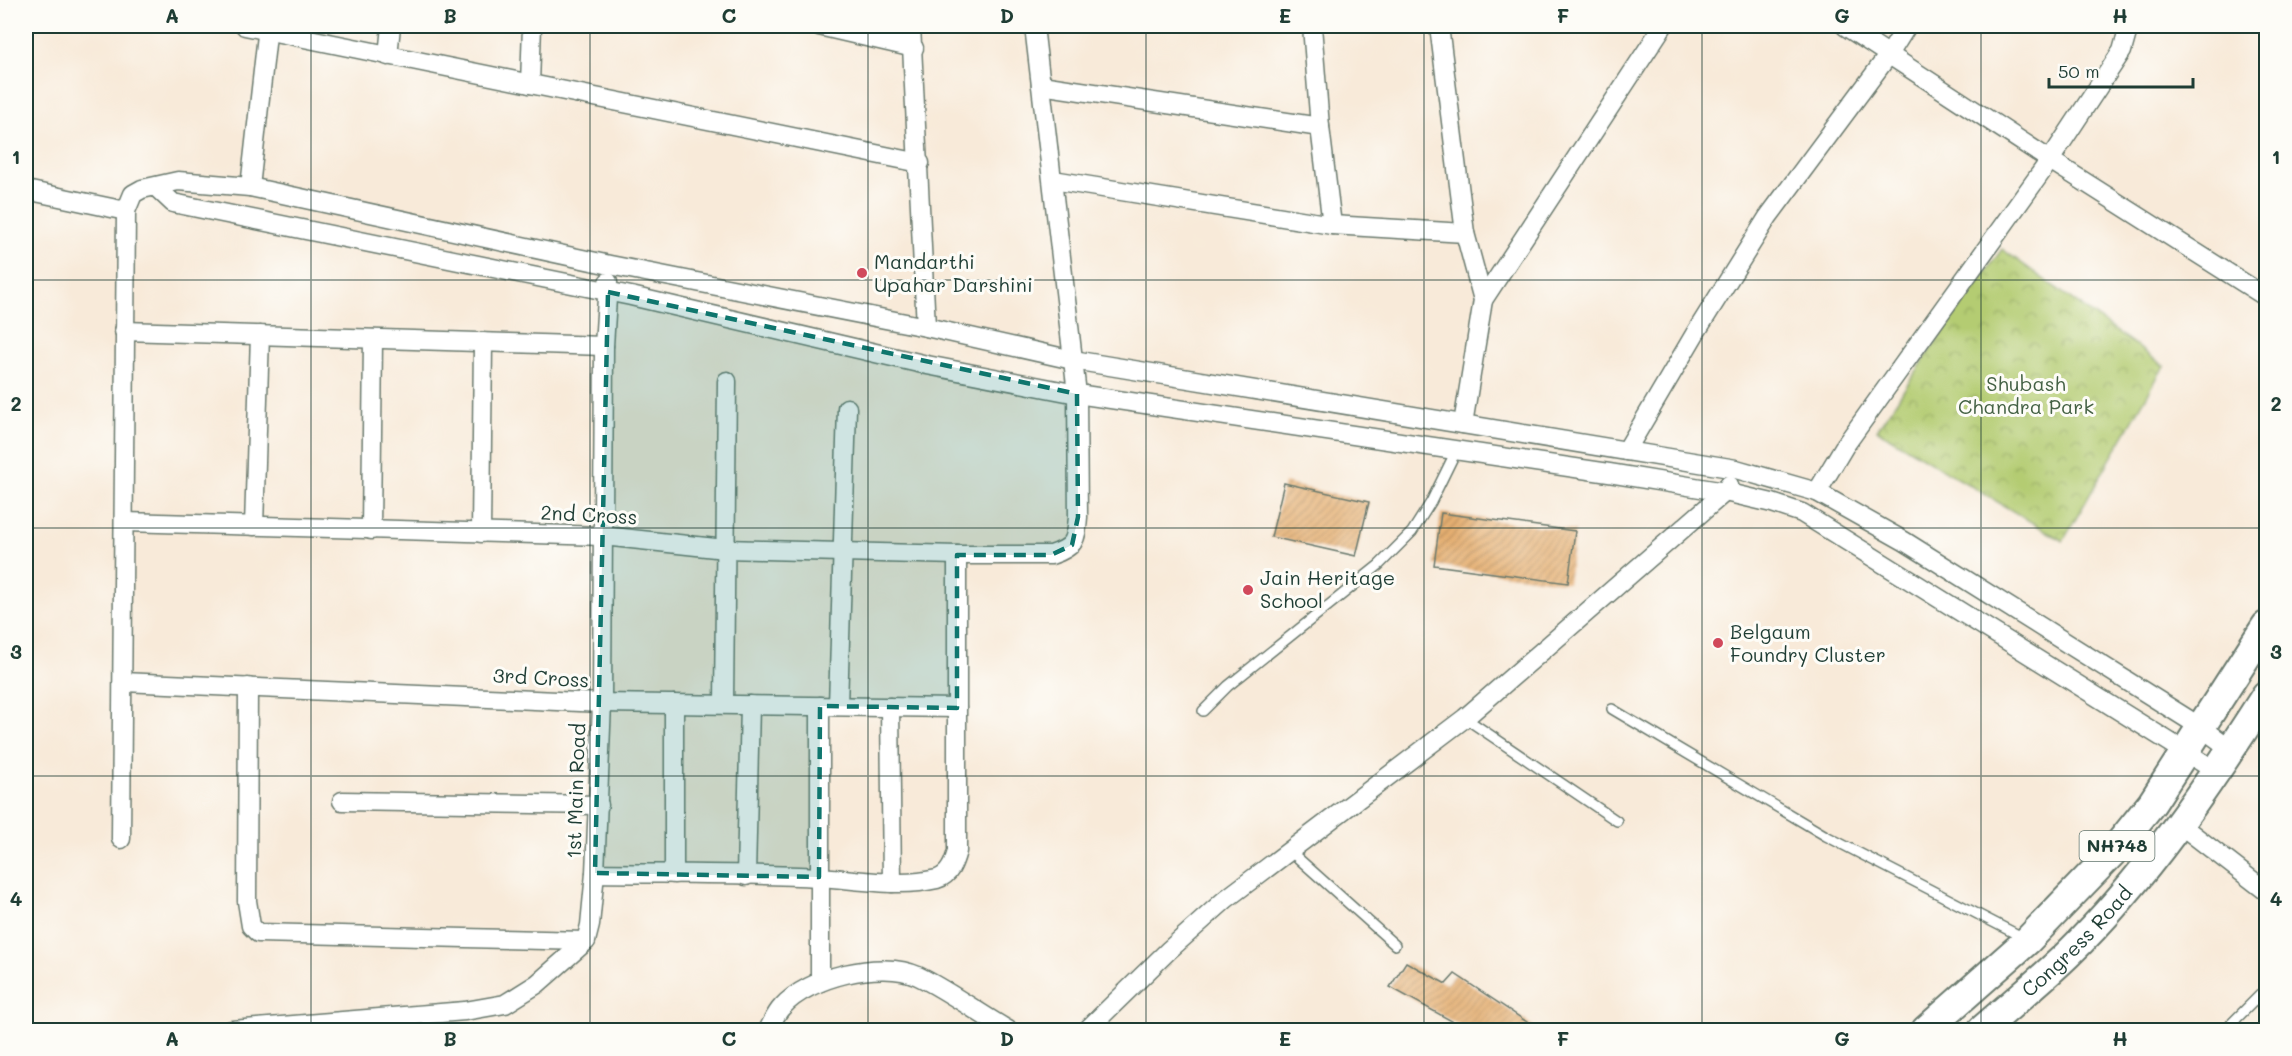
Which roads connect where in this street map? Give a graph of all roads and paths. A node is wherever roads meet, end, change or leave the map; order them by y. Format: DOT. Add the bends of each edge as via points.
graph roads {
  1 [pos="245,26"];
  2 [pos="391,26"];
  3 [pos="532,26"];
  4 [pos="819,26"];
  5 [pos="911,26"];
  6 [pos="1034,26"];
  7 [pos="1312,26"];
  8 [pos="1439,26"];
  9 [pos="1664,26"];
  10 [pos="1845,26"];
  11 [pos="1907,26"];
  12 [pos="2129,26"];
  13 [pos="268,27"];
  14 [pos="914,48"];
  15 [pos="1890,53"];
  16 [pos="388,56"];
  17 [pos="530,84"];
  18 [pos="1041,85"];
  19 [pos="1320,127"];
  20 [pos="2050,160"];
  21 [pos="920,163"];
  22 [pos="1053,180"];
  23 [pos="156,187"];
  24 [pos="250,187"];
  25 [pos="26,190"];
  26 [pos="126,211"];
  27 [pos="1332,225"];
  28 [pos="1465,233"];
  29 [pos="610,265"];
  30 [pos="608,292"];
  31 [pos="2266,297"];
  32 [pos="1483,300"];
  33 [pos="926,327"];
  34 [pos="124,331"];
  35 [pos="260,335"];
  36 [pos="374,339"];
  37 [pos="483,342"];
  38 [pos="604,346"];
  39 [pos="1073,360"];
  40 [pos="727,381"];
  41 [pos="1077,394"];
  42 [pos="847,408"];
  43 [pos="1463,424"];
  44 [pos="1456,451"];
  45 [pos="1626,451"];
  46 [pos="1736,469"];
  47 [pos="1725,492"];
  48 [pos="1817,492"];
  49 [pos="124,522"];
  50 [pos="254,526"];
  51 [pos="371,530"];
  52 [pos="481,533"];
  53 [pos="603,536"];
  54 [pos="725,549"];
  55 [pos="842,552"];
  56 [pos="957,555"];
  57 [pos="2266,626"];
  58 [pos="123,682"];
  59 [pos="248,687"];
  60 [pos="2266,694"];
  61 [pos="602,703"];
  62 [pos="674,704"];
  63 [pos="724,704"];
  64 [pos="750,705"];
  65 [pos="829,706"];
  66 [pos="890,707"];
  67 [pos="957,708"];
  68 [pos="1611,709"];
  69 [pos="1203,711"];
  70 [pos="1465,718"];
  71 [pos="2195,740"];
  72 [pos="2224,760"];
  73 [pos="342,801"];
  74 [pos="598,805"];
  75 [pos="1617,820"];
  76 [pos="2178,823"];
  77 [pos="122,839"];
  78 [pos="1290,851"];
  79 [pos="596,873"];
  80 [pos="674,874"];
  81 [pos="746,876"];
  82 [pos="819,877"];
  83 [pos="892,883"];
  84 [pos="2266,891"];
  85 [pos="2028,940"];
  86 [pos="586,941"];
  87 [pos="1395,945"];
  88 [pos="820,982"];
  89 [pos="2266,989"];
  90 [pos="232,1030"];
  91 [pos="768,1030"];
  92 [pos="1008,1030"];
  93 [pos="1087,1030"];
  94 [pos="1926,1030"];
  95 [pos="1982,1030"];
  96 [pos="2225,1030"];
  1 -- 13 [label="street"];
  2 -- 16 [label="street"];
  3 -- 17 [label="street"];
  4 -- 14 [label="street"];
  5 -- 14 [label="street"];
  6 -- 18 [label="street"];
  7 -- 19 [label="street"];
  8 -- 28 [label="street"];
  9 -- 32 [label="street"];
  10 -- 15 [label="street"];
  11 -- 15 [label="street"];
  12 -- 20 [label="street" via="2122,51"];
  13 -- 16 [label="street"];
  13 -- 24 [label="street"];
  14 -- 21 [label="street"];
  15 -- 20 [label="street"];
  15 -- 45 [label="street" via="1768,217"];
  16 -- 17 [label="street"];
  17 -- 21 [label="street"];
  18 -- 19 [label="street"];
  18 -- 22 [label="street"];
  19 -- 27 [label="street"];
  20 -- 31 [label="street"];
  20 -- 48 [label="street" via="1844,447"];
  21 -- 33 [label="street"];
  22 -- 27 [label="street"];
  22 -- 39 [label="street"];
  23 -- 24 [label="street" via="178,181"];
  23 -- 26 [label="street" via="133,194"];
  23 -- 30 [label="street" via="172,203"];
  24 -- 29 [label="street"];
  25 -- 26 [label="street"];
  26 -- 34 [label="street"];
  27 -- 28 [label="street"];
  28 -- 32 [label="street"];
  29 -- 30 [label="street, 1st Main Road"];
  29 -- 33 [label="street"];
  30 -- 38 [label="street, 1st Main Road"];
  30 -- 41 [label="street" via="927,365"];
  32 -- 43 [label="street"];
  33 -- 39 [label="street"];
  34 -- 35 [label="street"];
  34 -- 49 [label="street"];
  35 -- 36 [label="street"];
  35 -- 50 [label="street"];
  36 -- 37 [label="street"];
  36 -- 51 [label="street"];
  37 -- 38 [label="street"];
  37 -- 52 [label="street"];
  38 -- 53 [label="street, 1st Main Road"];
  39 -- 41 [label="street"];
  39 -- 43 [label="street"];
  40 -- 54 [label="street"];
  41 -- 44 [label="street"];
  41 -- 56 [label="street, 2nd Cross" via="1078,517 1076,536 1066,550 1052,555"];
  42 -- 55 [label="street"];
  43 -- 45 [label="street"];
  44 -- 47 [label="street"];
  44 -- 69 [label="lane" via="1412,532 1379,565 1228,686"];
  45 -- 46 [label="street"];
  46 -- 47 [label="street"];
  46 -- 48 [label="street"];
  47 -- 70 [label="street"];
  47 -- 71 [label="street" via="1802,513"];
  48 -- 71 [label="street" via="1904,541"];
  49 -- 50 [label="street, 2nd Cross"];
  49 -- 58 [label="street"];
  50 -- 51 [label="street, 2nd Cross"];
  51 -- 52 [label="street, 2nd Cross"];
  52 -- 53 [label="street, 2nd Cross"];
  53 -- 54 [label="street, 2nd Cross"];
  53 -- 61 [label="street, 1st Main Road"];
  54 -- 55 [label="street, 2nd Cross"];
  54 -- 63 [label="street"];
  55 -- 56 [label="street, 2nd Cross"];
  55 -- 65 [label="street"];
  56 -- 67 [label="street"];
  57 -- 71 [label="highway, NH748"];
  58 -- 59 [label="street, 3rd Cross"];
  58 -- 77 [label="street"];
  59 -- 61 [label="street, 3rd Cross"];
  59 -- 86 [label="street" via="247,902 251,926 258,933"];
  60 -- 72 [label="highway, Congress Road / NH748"];
  61 -- 62 [label="street, 3rd Cross"];
  61 -- 74 [label="street, 1st Main Road"];
  62 -- 63 [label="street, 3rd Cross"];
  62 -- 80 [label="street"];
  63 -- 64 [label="street, 3rd Cross"];
  64 -- 65 [label="street, 3rd Cross"];
  64 -- 81 [label="street"];
  65 -- 66 [label="street, 3rd Cross"];
  65 -- 82 [label="street"];
  66 -- 67 [label="street, 3rd Cross"];
  66 -- 83 [label="street"];
  67 -- 83 [label="street" via="954,862 939,878"];
  68 -- 85 [label="lane" via="1826,836"];
  70 -- 75 [label="lane"];
  70 -- 78 [label="street"];
  71 -- 72 [label="street"];
  71 -- 72 [label="street"];
  71 -- 85 [label="highway, NH748" via="2111,854"];
  72 -- 76 [label="highway, Congress Road / NH748"];
  73 -- 74 [label="street"];
  74 -- 79 [label="street, 1st Main Road"];
  76 -- 84 [label="street"];
  76 -- 95 [label="highway, Congress Road / NH748" via="2130,886 2068,955"];
  78 -- 87 [label="lane"];
  78 -- 93 [label="street" via="1218,906"];
  79 -- 80 [label="street"];
  79 -- 86 [label="street, 1st Main Road"];
  80 -- 81 [label="street"];
  81 -- 82 [label="street"];
  82 -- 83 [label="street"];
  82 -- 88 [label="street"];
  85 -- 94 [label="highway, NH748"];
  86 -- 90 [label="street" via="537,984 505,1004 465,1011"];
  88 -- 91 [label="street" via="800,991 781,1007"];
  88 -- 92 [label="street" via="861,970 916,975"];
  89 -- 96 [label="lane"];
}
